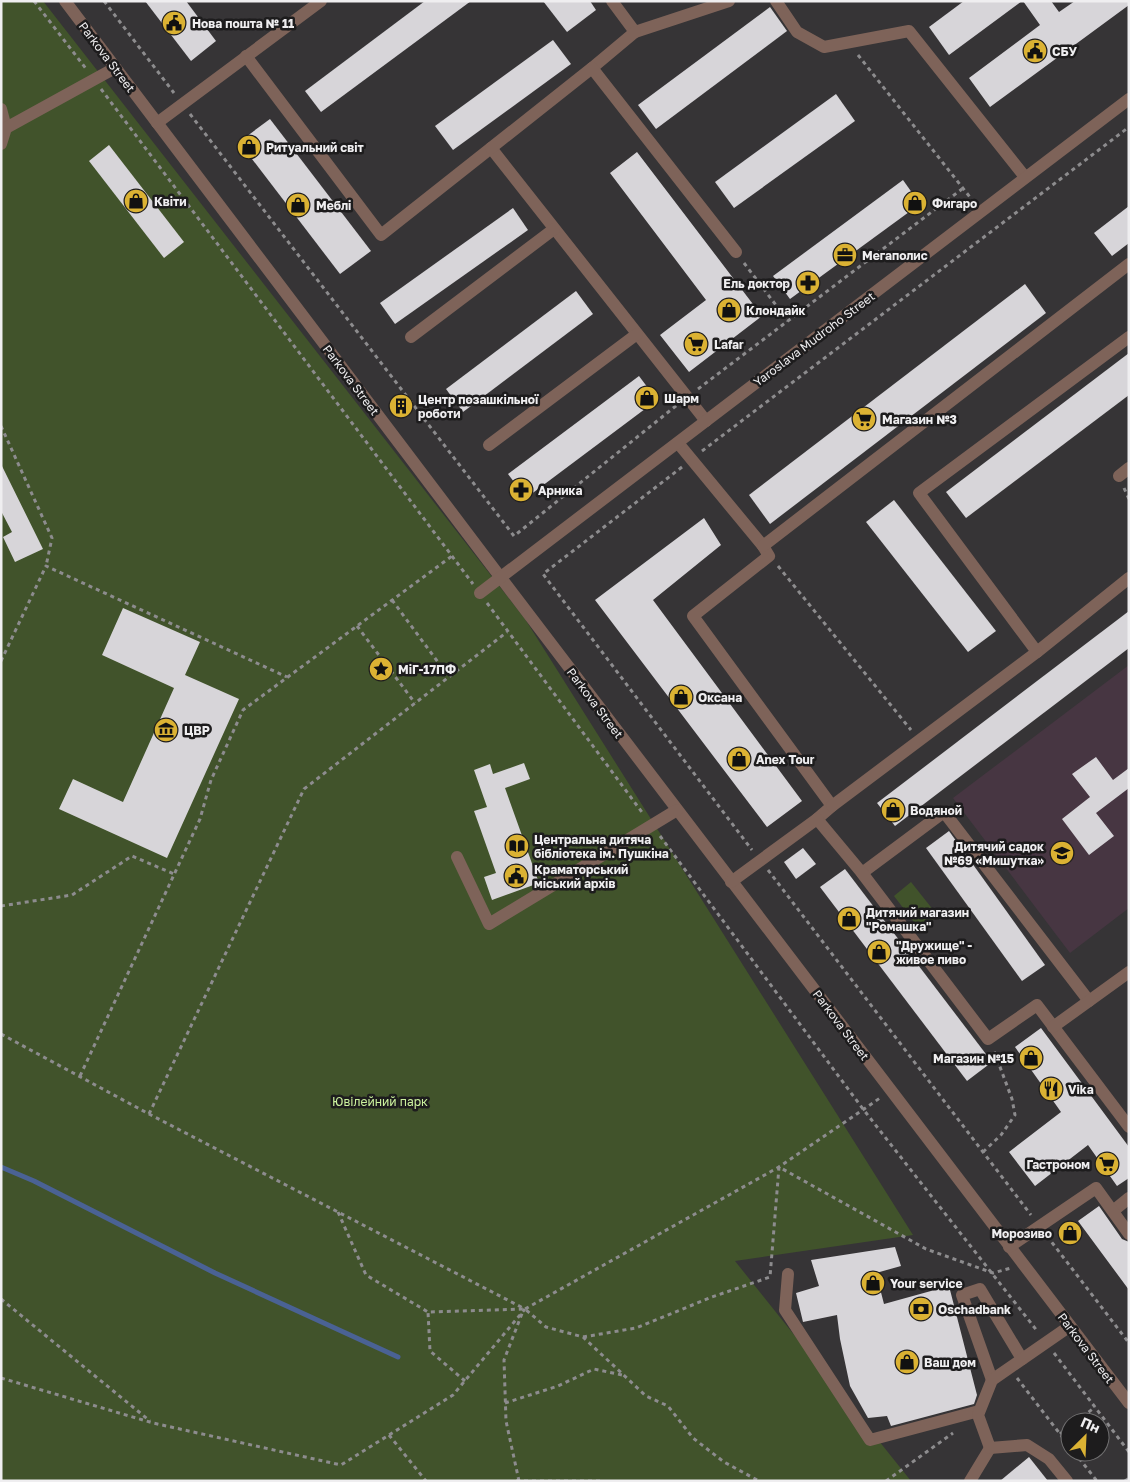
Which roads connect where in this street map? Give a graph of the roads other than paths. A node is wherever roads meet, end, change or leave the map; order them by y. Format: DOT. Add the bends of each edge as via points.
graph roads {
  1 [pos="65,1"];
  2 [pos="321,1"];
  3 [pos="612,1"];
  4 [pos="729,1"];
  5 [pos="776,1"];
  6 [pos="635,32"];
  7 [pos="246,56"];
  8 [pos="115,68"];
  9 [pos="592,68"];
  10 [pos="1129,99"];
  11 [pos="1,109"];
  12 [pos="156,123"];
  13 [pos="4,129"];
  14 [pos="1,144"];
  15 [pos="490,148"];
  16 [pos="1026,177"];
  17 [pos="554,229"];
  18 [pos="736,252"];
  19 [pos="1129,264"];
  20 [pos="637,334"];
  21 [pos="411,336"];
  22 [pos="1129,337"];
  23 [pos="706,422"];
  24 [pos="678,443"];
  25 [pos="490,445"];
  26 [pos="766,551"];
  27 [pos="501,578"];
  28 [pos="1129,578"];
  29 [pos="480,594"];
  30 [pos="1037,652"];
  31 [pos="832,806"];
  32 [pos="677,810"];
  33 [pos="817,819"];
  34 [pos="457,856"];
  35 [pos="862,873"];
  36 [pos="731,882"];
  37 [pos="1129,972"];
  38 [pos="1089,1001"];
  39 [pos="1053,1026"];
  40 [pos="1129,1127"];
  41 [pos="1129,1198"];
  42 [pos="1113,1211"];
  43 [pos="1129,1234"];
  44 [pos="1010,1247"];
  45 [pos="788,1274"];
  46 [pos="1070,1326"];
  47 [pos="1022,1359"];
  48 [pos="992,1380"];
  49 [pos="1129,1403"];
  50 [pos="979,1411"];
  51 [pos="990,1448"];
  52 [pos="970,1481"];
  53 [pos="1067,1481"];
  1 -- 8 [label="street, Parkova Street"];
  2 -- 7 [label="street"];
  3 -- 6 [label="street"];
  4 -- 6 [label="street"];
  5 -- 16 [label="street" via="797,32 824,47 909,31"];
  6 -- 9 [label="street"];
  7 -- 12 [label="street"];
  7 -- 15 [label="street" via="380,235"];
  8 -- 12 [label="street, Parkova Street"];
  8 -- 13 [label="street"];
  9 -- 15 [label="street"];
  9 -- 18 [label="street"];
  10 -- 16 [label="street, Yaroslava Mudroho Street"];
  11 -- 13 [label="street"];
  12 -- 27 [label="street, Parkova Street"];
  13 -- 14 [label="street"];
  15 -- 17 [label="street"];
  16 -- 23 [label="street, Yaroslava Mudroho Street"];
  17 -- 20 [label="street"];
  17 -- 21 [label="street"];
  19 -- 26 [label="street"];
  20 -- 23 [label="street"];
  20 -- 25 [label="street"];
  22 -- 30 [label="street" via="919,494"];
  23 -- 24 [label="street, Yaroslava Mudroho Street"];
  24 -- 26 [label="street"];
  24 -- 27 [label="street, Yaroslava Mudroho Street"];
  26 -- 31 [label="street" via="693,616"];
  27 -- 29 [label="street, Yaroslava Mudroho Street"];
  27 -- 32 [label="street, Parkova Street"];
  28 -- 30 [label="street"];
  30 -- 31 [label="street"];
  31 -- 33 [label="street"];
  32 -- 34 [label="street" via="489,924"];
  32 -- 36 [label="street, Parkova Street"];
  33 -- 35 [label="street"];
  33 -- 36 [label="street"];
  35 -- 38 [label="street" via="944,812"];
  35 -- 39 [label="street" via="988,1039 1037,1005"];
  36 -- 44 [label="street, Parkova Street"];
  37 -- 38 [label="street"];
  38 -- 39 [label="street"];
  39 -- 40 [label="street"];
  41 -- 42 [label="street"];
  42 -- 43 [label="street"];
  42 -- 44 [label="street" via="1096,1188"];
  44 -- 46 [label="street, Parkova Street"];
  45 -- 50 [label="street" via="785,1310 870,1440"];
  46 -- 47 [label="street"];
  46 -- 49 [label="street, Parkova Street"];
  47 -- 48 [label="street"];
  47 -- 48 [label="street" via="980,1289 962,1295"];
  48 -- 50 [label="street"];
  50 -- 51 [label="street"];
  51 -- 52 [label="street"];
  51 -- 53 [label="street" via="1027,1445 1049,1460"];
}
